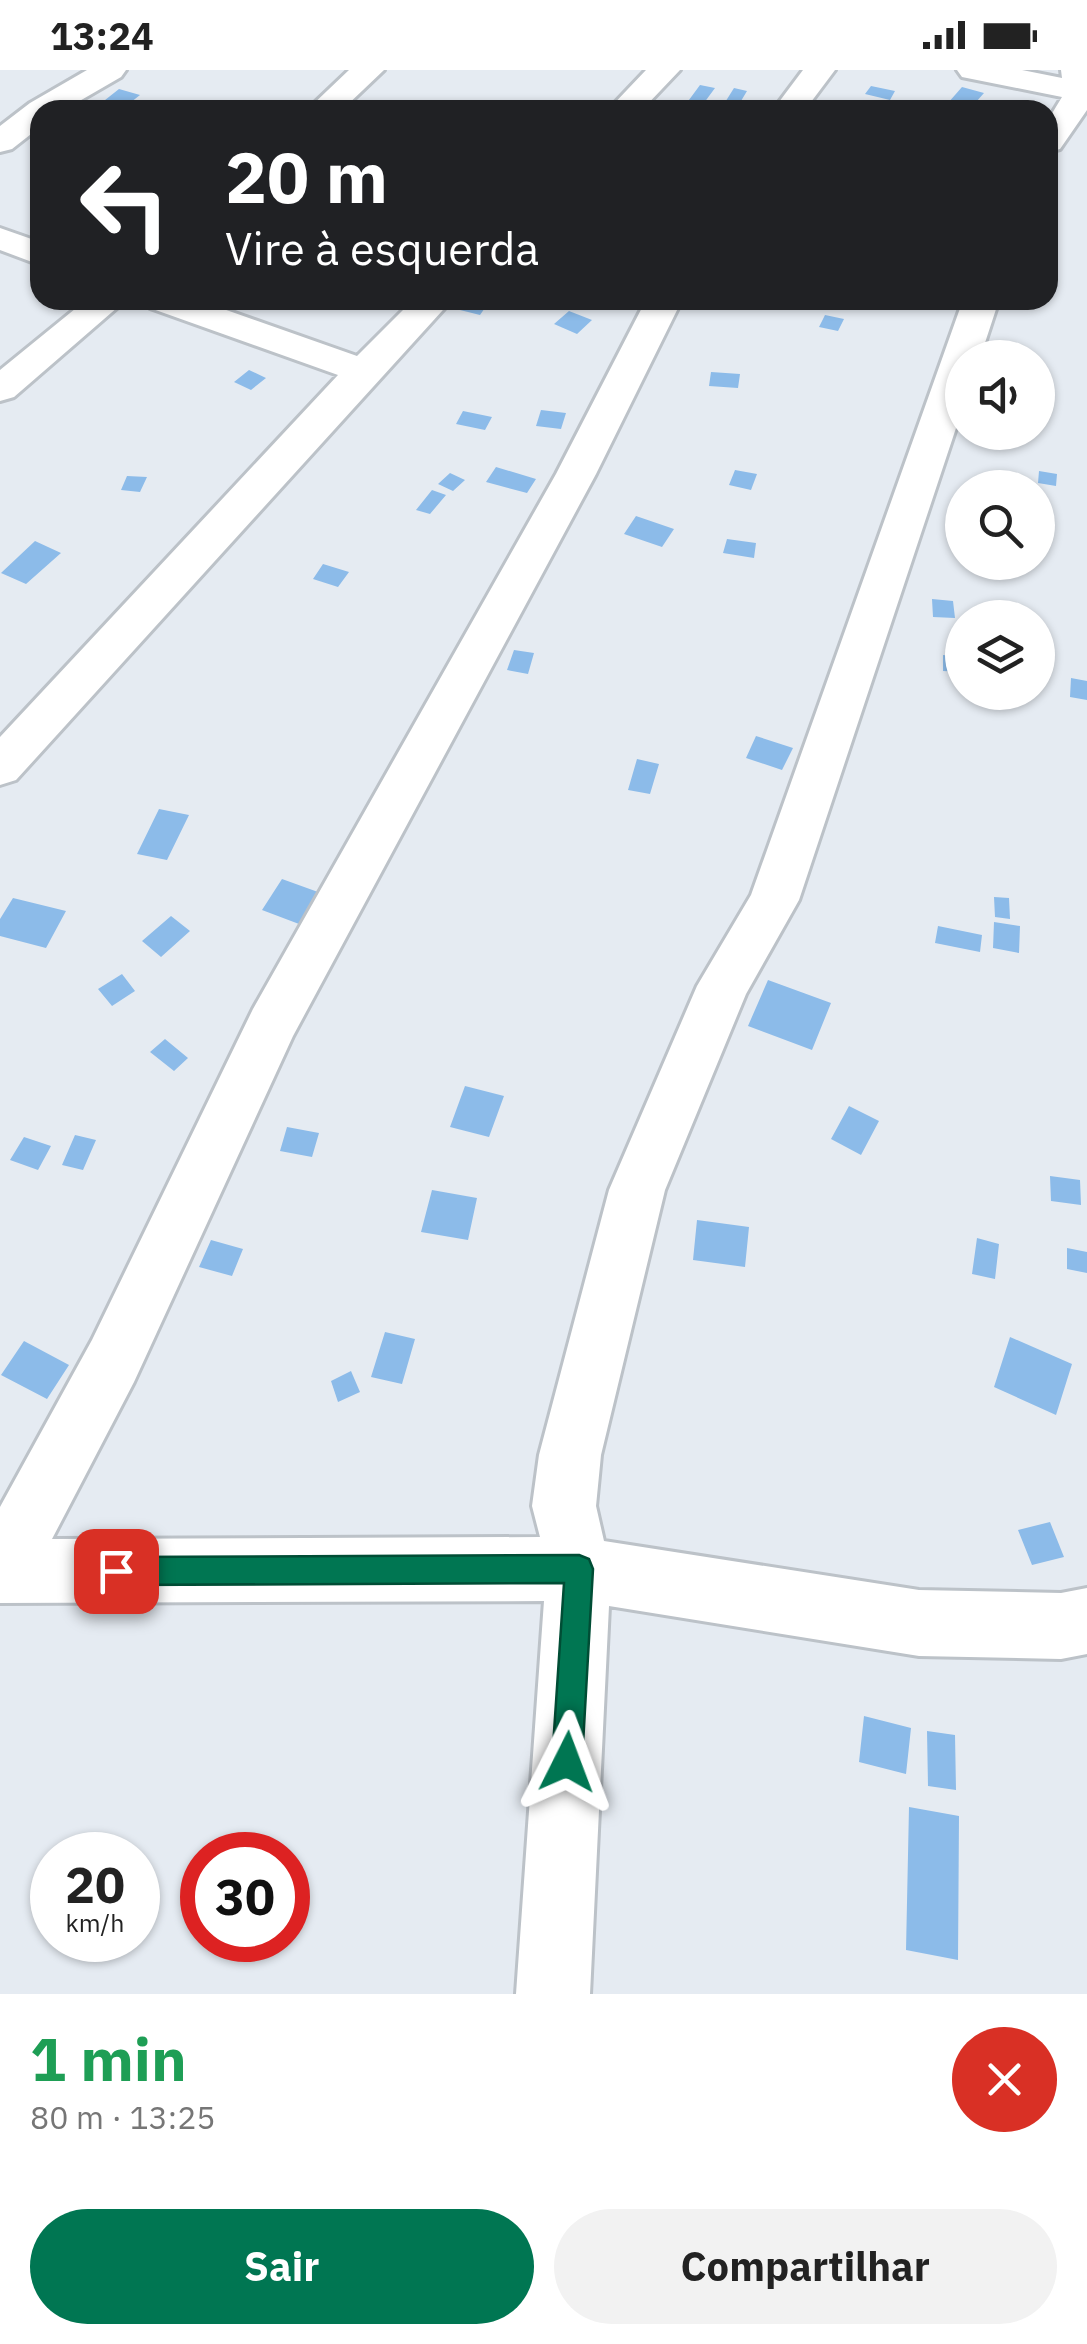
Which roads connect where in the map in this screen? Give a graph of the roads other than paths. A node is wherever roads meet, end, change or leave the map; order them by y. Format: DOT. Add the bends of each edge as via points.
graph roads {
  1 [pos="110,70"];
  2 [pos="368,70"];
  3 [pos="664,70"];
  4 [pos="819,70"];
  5 [pos="974,70"];
  6 [pos="1081,84"];
  7 [pos="58,100"];
  8 [pos="334,100"];
  9 [pos="634,100"];
  10 [pos="796,100"];
  11 [pos="30,119"];
  12 [pos="1058,128"];
  13 [pos="0,142"];
  14 [pos="0,238"];
  15 [pos="30,250"];
  16 [pos="96,310"];
  17 [pos="191,310"];
  18 [pos="424,310"];
  19 [pos="659,310"];
  20 [pos="979,310"];
  21 [pos="362,371"];
  22 [pos="0,389"];
  23 [pos="0,767"];
  24 [pos="579,1569"];
  25 [pos="0,1571"];
  26 [pos="1087,1622"];
  27 [pos="553,1994"];
  1 -- 7 [label="street"];
  2 -- 8 [label="street"];
  3 -- 9 [label="street"];
  4 -- 10 [label="street"];
  5 -- 6 [label="street"];
  6 -- 12 [label="street"];
  11 -- 13 [label="street"];
  14 -- 15 [label="street"];
  16 -- 22 [label="street"];
  17 -- 21 [label="street"];
  18 -- 21 [label="street"];
  19 -- 25 [label="street" via="567,491 272,1025 113,1360"];
  20 -- 24 [label="street" via="774,900 722,986 637,1190 570,1455 564,1506"];
  21 -- 23 [label="street"];
  24 -- 25 [label="street"];
  24 -- 26 [label="street" via="919,1624"];
  24 -- 27 [label="street"];
}
